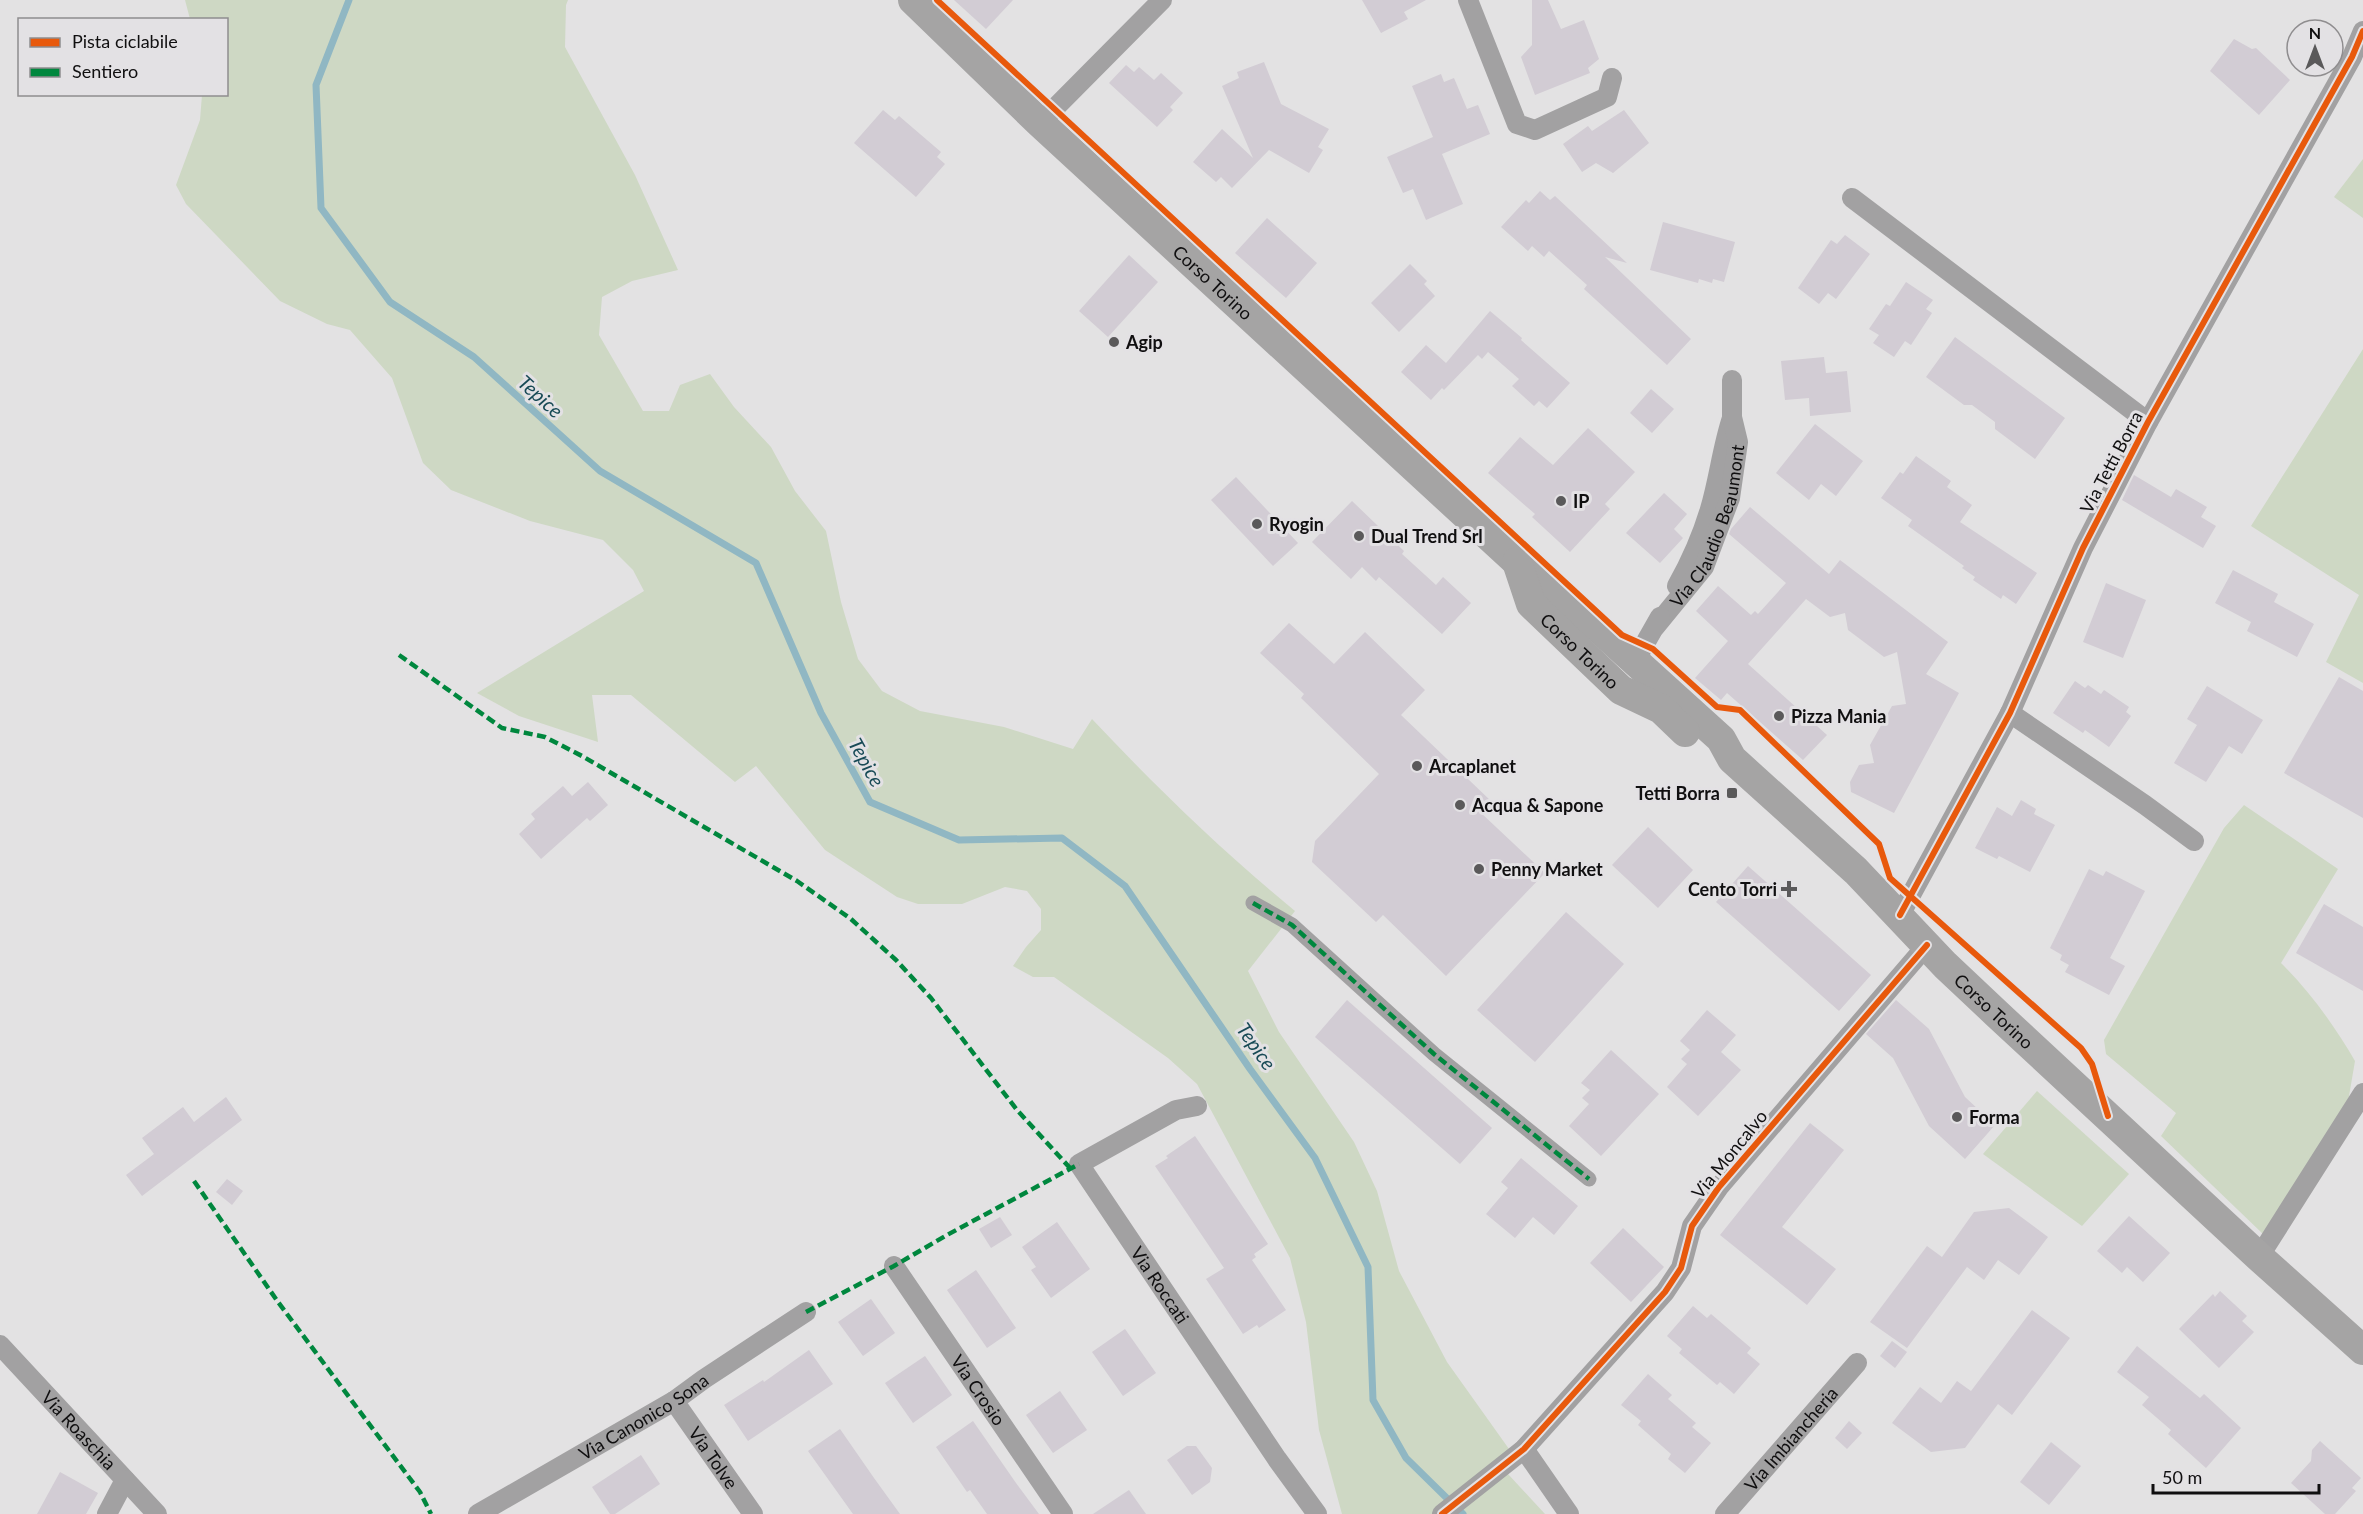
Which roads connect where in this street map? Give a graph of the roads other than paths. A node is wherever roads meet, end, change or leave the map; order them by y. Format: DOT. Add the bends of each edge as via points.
graph roads {
  1 [pos="914,0"];
  2 [pos="1162,0"];
  3 [pos="1468,0"];
  4 [pos="2363,31"];
  5 [pos="1612,78"];
  6 [pos="1040,123"];
  7 [pos="1852,198"];
  8 [pos="1732,380"];
  9 [pos="2148,422"];
  10 [pos="1638,677"];
  11 [pos="2010,713"];
  12 [pos="2194,841"];
  13 [pos="1253,903"];
  14 [pos="1900,915"];
  15 [pos="1927,945"];
  16 [pos="2363,1093"];
  17 [pos="1197,1106"];
  18 [pos="1589,1179"];
  19 [pos="2259,1257"];
  20 [pos="894,1266"];
  21 [pos="806,1312"];
  22 [pos="0,1345"];
  23 [pos="2363,1350"];
  24 [pos="1857,1363"];
  25 [pos="674,1401"];
  26 [pos="1518,1454"];
  27 [pos="125,1480"];
  28 [pos="107,1514"];
  29 [pos="157,1514"];
  30 [pos="478,1514"];
  31 [pos="753,1514"];
  32 [pos="1063,1514"];
  33 [pos="1317,1514"];
  34 [pos="1442,1514"];
  35 [pos="1569,1514"];
  36 [pos="1725,1514"];
  1 -- 6 [label="main road, Corso Torino"];
  2 -- 6 [label="street"];
  3 -- 5 [label="street" via="1517,124 1534,130 1607,97"];
  4 -- 9 [label="street, Via Tetti Borra"];
  6 -- 10 [label="main road, Corso Torino" via="1517,562 1539,593"];
  7 -- 9 [label="street, Via Tetti Borra"];
  8 -- 10 [label="street, Via Claudio Beaumont" via="1732,417 1711,508 1695,552 1655,627"];
  9 -- 11 [label="street, Via Tetti Borra" via="2083,548"];
  10 -- 14 [label="main road, Corso Torino" via="1673,694 1721,739 1732,759"];
  11 -- 12 [label="street"];
  11 -- 14 [label="street, Via Tetti Borra"];
  13 -- 18 [label="street" via="1292,925 1434,1054"];
  14 -- 15 [label="main road, Corso Torino"];
  15 -- 19 [label="main road, Corso Torino"];
  15 -- 26 [label="street, Via Moncalvo" via="1719,1187 1692,1226 1681,1268 1665,1292"];
  16 -- 19 [label="street"];
  17 -- 33 [label="street, Via Roccati" via="1176,1110 1079,1164"];
  19 -- 23 [label="main road, Corso Torino"];
  20 -- 32 [label="street, Via Crosio"];
  21 -- 25 [label="street, Via Canonico Sona"];
  22 -- 27 [label="street, Via Roaschia"];
  24 -- 36 [label="street, Via Imbiancheria"];
  25 -- 30 [label="street, Via Canonico Sona"];
  25 -- 31 [label="street, Via Tolve"];
  26 -- 34 [label="street, Via Moncalvo"];
  26 -- 35 [label="street"];
  27 -- 28 [label="street"];
  27 -- 29 [label="street, Via Roaschia"];
}
